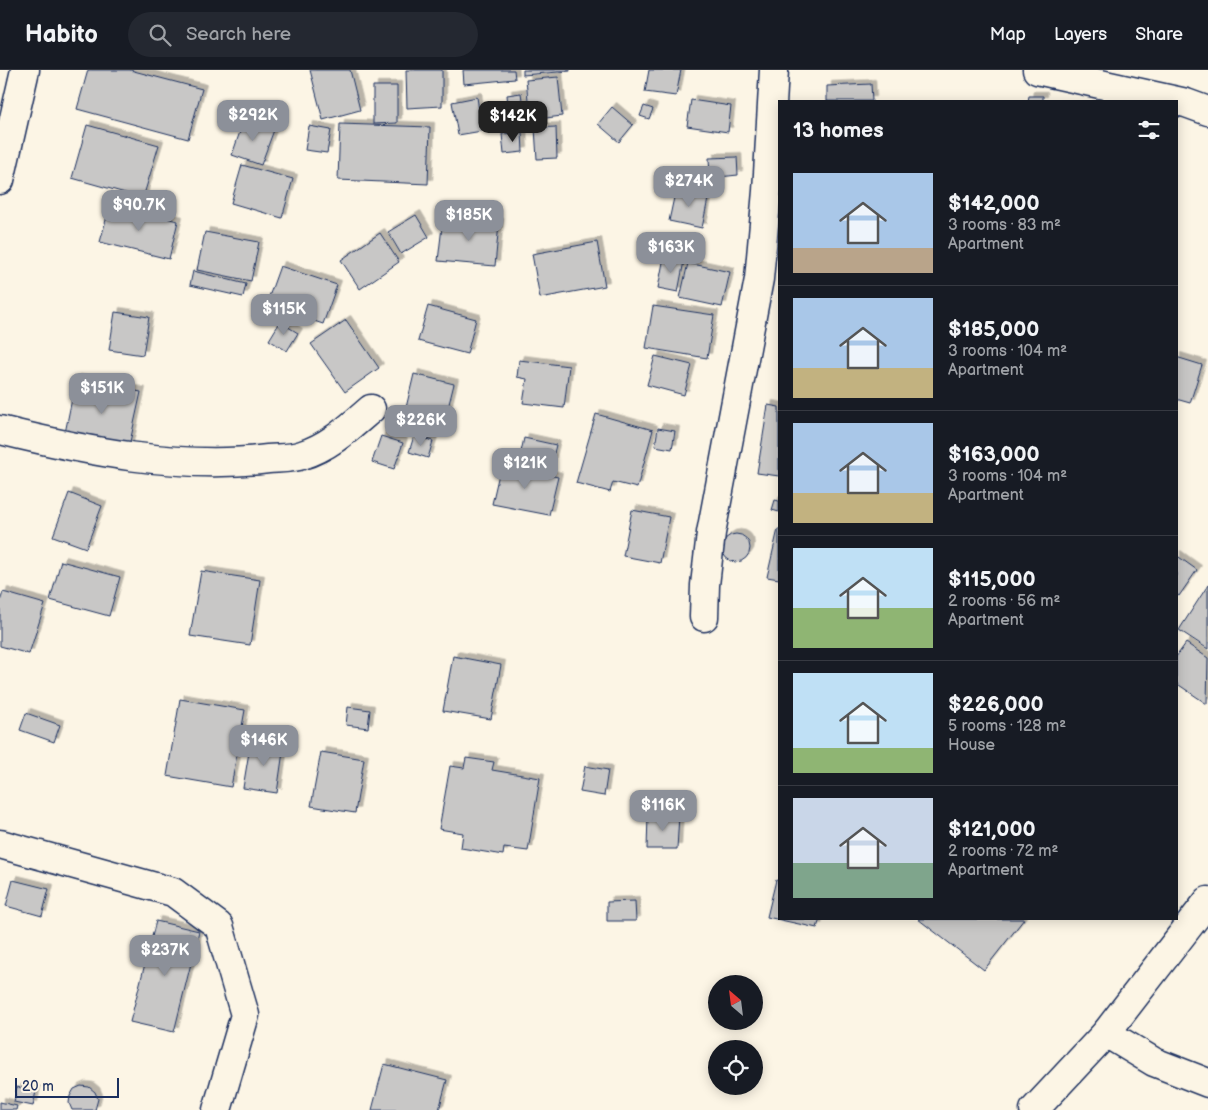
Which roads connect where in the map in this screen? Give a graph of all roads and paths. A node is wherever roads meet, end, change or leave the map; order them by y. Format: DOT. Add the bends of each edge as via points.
graph roads {
  1 [pos="25,70"];
  2 [pos="774,70"];
  3 [pos="1038,70"];
  4 [pos="1173,100"];
  5 [pos="1178,101"];
  6 [pos="1208,111"];
  7 [pos="0,180"];
  8 [pos="371,409"];
  9 [pos="0,430"];
  10 [pos="704,617"];
  11 [pos="0,844"];
  12 [pos="1208,901"];
  13 [pos="1106,1033"];
  14 [pos="1208,1083"];
  15 [pos="217,1110"];
  16 [pos="1034,1110"];
  1 -- 7 [label="street"];
  2 -- 10 [label="street" via="768,191 759,279 711,533"];
  3 -- 4 [label="street"];
  5 -- 6 [label="street"];
  8 -- 9 [label="street" via="336,439 302,456 239,463 70,448"];
  11 -- 15 [label="street" via="173,892 219,926 245,1015"];
  12 -- 13 [label="street"];
  13 -- 14 [label="street" via="1154,1062"];
  13 -- 16 [label="street"];
}
